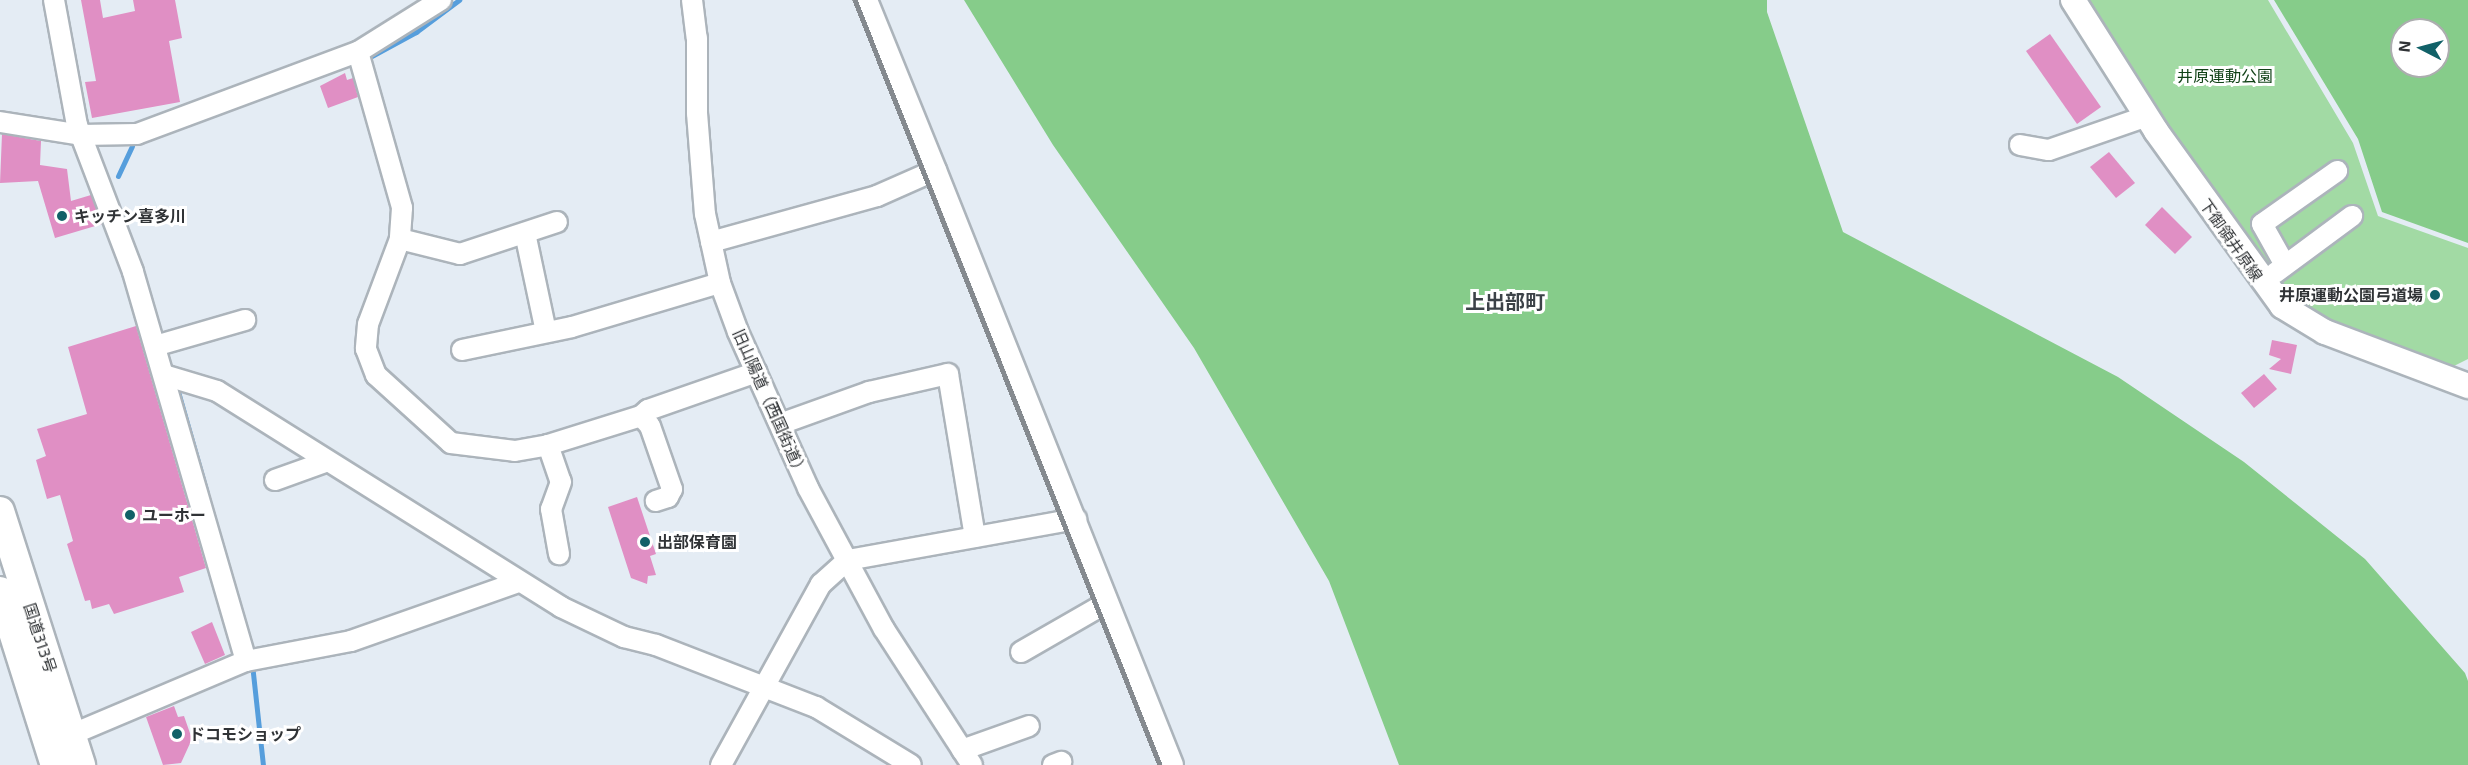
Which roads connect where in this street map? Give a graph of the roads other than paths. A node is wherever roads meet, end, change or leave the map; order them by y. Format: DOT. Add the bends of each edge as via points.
graph roads {
  1 [pos="54,0"];
  2 [pos="441,0"];
  3 [pos="692,0"];
  4 [pos="867,0"];
  5 [pos="2073,0"];
  6 [pos="358,52"];
  7 [pos="2147,116"];
  8 [pos="0,122"];
  9 [pos="81,135"];
  10 [pos="2020,145"];
  11 [pos="936,170"];
  12 [pos="2337,171"];
  13 [pos="2352,216"];
  14 [pos="557,222"];
  15 [pos="525,232"];
  16 [pos="400,239"];
  17 [pos="711,242"];
  18 [pos="2273,274"];
  19 [pos="720,283"];
  20 [pos="245,320"];
  21 [pos="546,332"];
  22 [pos="155,346"];
  23 [pos="462,351"];
  24 [pos="757,372"];
  25 [pos="164,375"];
  26 [pos="2468,386"];
  27 [pos="641,416"];
  28 [pos="780,424"];
  29 [pos="548,445"];
  30 [pos="325,462"];
  31 [pos="275,480"];
  32 [pos="656,501"];
  33 [pos="0,511"];
  34 [pos="1076,519"];
  35 [pos="975,537"];
  36 [pos="559,554"];
  37 [pos="848,560"];
  38 [pos="516,583"];
  39 [pos="0,591"];
  40 [pos="1108,602"];
  41 [pos="1021,652"];
  42 [pos="250,660"];
  43 [pos="766,688"];
  44 [pos="1029,726"];
  45 [pos="58,748"];
  46 [pos="967,757"];
  47 [pos="81,765"];
  48 [pos="721,765"];
  49 [pos="911,765"];
  50 [pos="1173,765"];
  1 -- 9 [label="street"];
  2 -- 6 [label="street"];
  3 -- 17 [label="street, 旧山陽道（西国街道）" via="697,38 701,179"];
  4 -- 11 [label="street"];
  5 -- 7 [label="main road, 下御領井原線"];
  6 -- 9 [label="street" via="137,134"];
  6 -- 16 [label="street" via="402,208"];
  7 -- 10 [label="street" via="2049,150"];
  7 -- 18 [label="main road, 下御領井原線"];
  8 -- 9 [label="street"];
  9 -- 22 [label="street" via="99,174"];
  11 -- 17 [label="street" via="877,196"];
  11 -- 34 [label="street"];
  12 -- 18 [label="street" via="2262,224"];
  13 -- 18 [label="street"];
  14 -- 15 [label="street"];
  15 -- 16 [label="street" via="460,254"];
  15 -- 21 [label="street"];
  16 -- 29 [label="street" via="366,335 369,362 376,375 451,442 515,451"];
  17 -- 19 [label="street, 旧山陽道（西国街道）"];
  18 -- 26 [label="main road, 下御領井原線" via="2282,306 2304,323"];
  19 -- 21 [label="street"];
  19 -- 24 [label="street, 旧山陽道（西国街道）"];
  20 -- 22 [label="street"];
  21 -- 23 [label="street"];
  22 -- 25 [label="street"];
  24 -- 27 [label="street" via="648,410"];
  24 -- 28 [label="street, 旧山陽道（西国街道）"];
  25 -- 30 [label="street" via="217,391"];
  25 -- 42 [label="street"];
  27 -- 29 [label="street"];
  27 -- 32 [label="street" via="650,426 672,489 671,494"];
  28 -- 35 [label="street" via="869,392 948,374"];
  28 -- 37 [label="street, 旧山陽道（西国街道）" via="808,488"];
  29 -- 36 [label="street" via="561,482 551,509"];
  30 -- 31 [label="street"];
  30 -- 38 [label="street"];
  33 -- 45 [label="highway, 国道313号"];
  34 -- 35 [label="street"];
  34 -- 40 [label="street"];
  35 -- 37 [label="street"];
  37 -- 43 [label="street" via="821,584"];
  37 -- 46 [label="street, 旧山陽道（西国街道）" via="884,629"];
  38 -- 42 [label="street" via="351,641"];
  38 -- 43 [label="street" via="624,637"];
  39 -- 45 [label="highway, 国道313号"];
  40 -- 41 [label="street"];
  40 -- 50 [label="street"];
  42 -- 45 [label="street"];
  43 -- 48 [label="street"];
  43 -- 49 [label="street" via="816,707"];
  44 -- 46 [label="street"];
  45 -- 47 [label="highway, 国道313号"];
}
